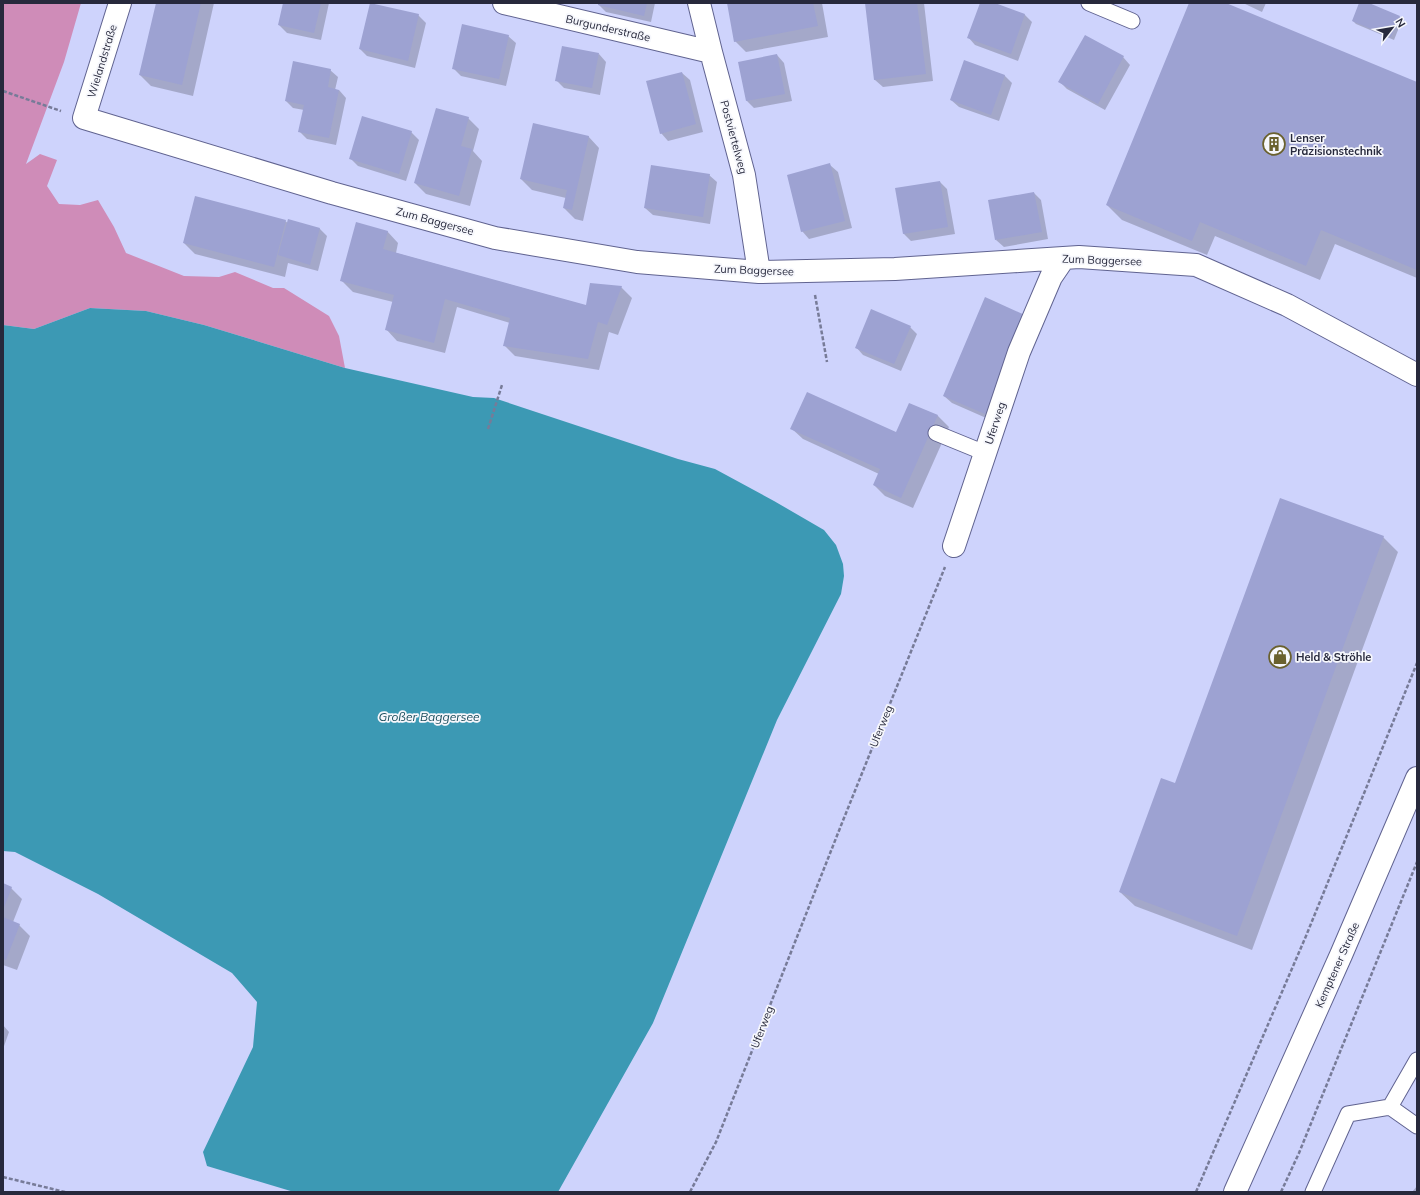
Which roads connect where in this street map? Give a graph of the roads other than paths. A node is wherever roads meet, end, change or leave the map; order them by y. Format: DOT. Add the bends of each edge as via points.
graph roads {
  1 [pos="120,3"];
  2 [pos="504,3"];
  3 [pos="699,3"];
  4 [pos="1089,3"];
  5 [pos="1132,21"];
  6 [pos="711,52"];
  7 [pos="84,118"];
  8 [pos="1064,258"];
  9 [pos="759,272"];
  10 [pos="1417,375"];
  11 [pos="936,433"];
  12 [pos="985,453"];
  13 [pos="954,546"];
  14 [pos="1417,778"];
  15 [pos="1417,1060"];
  16 [pos="1390,1107"];
  17 [pos="1417,1126"];
  18 [pos="1235,1192"];
  19 [pos="1313,1192"];
  1 -- 7 [label="street, Wielandstraße"];
  2 -- 6 [label="street, Burgunderstraße"];
  3 -- 6 [label="street, Postviertelweg"];
  4 -- 5 [label="lane"];
  6 -- 9 [label="street, Postviertelweg" via="744,176"];
  7 -- 9 [label="street, Zum Baggersee" via="332,193 495,238 637,262"];
  8 -- 9 [label="street, Zum Baggersee" via="895,268"];
  8 -- 10 [label="street, Zum Baggersee" via="1196,265 1287,304"];
  8 -- 12 [label="street, Uferweg" via="1051,277 1019,352"];
  11 -- 12 [label="lane"];
  12 -- 13 [label="street, Uferweg"];
  14 -- 18 [label="street, Kemptener Straße"];
  15 -- 16 [label="lane"];
  16 -- 17 [label="lane"];
  16 -- 19 [label="lane" via="1348,1114"];
}
